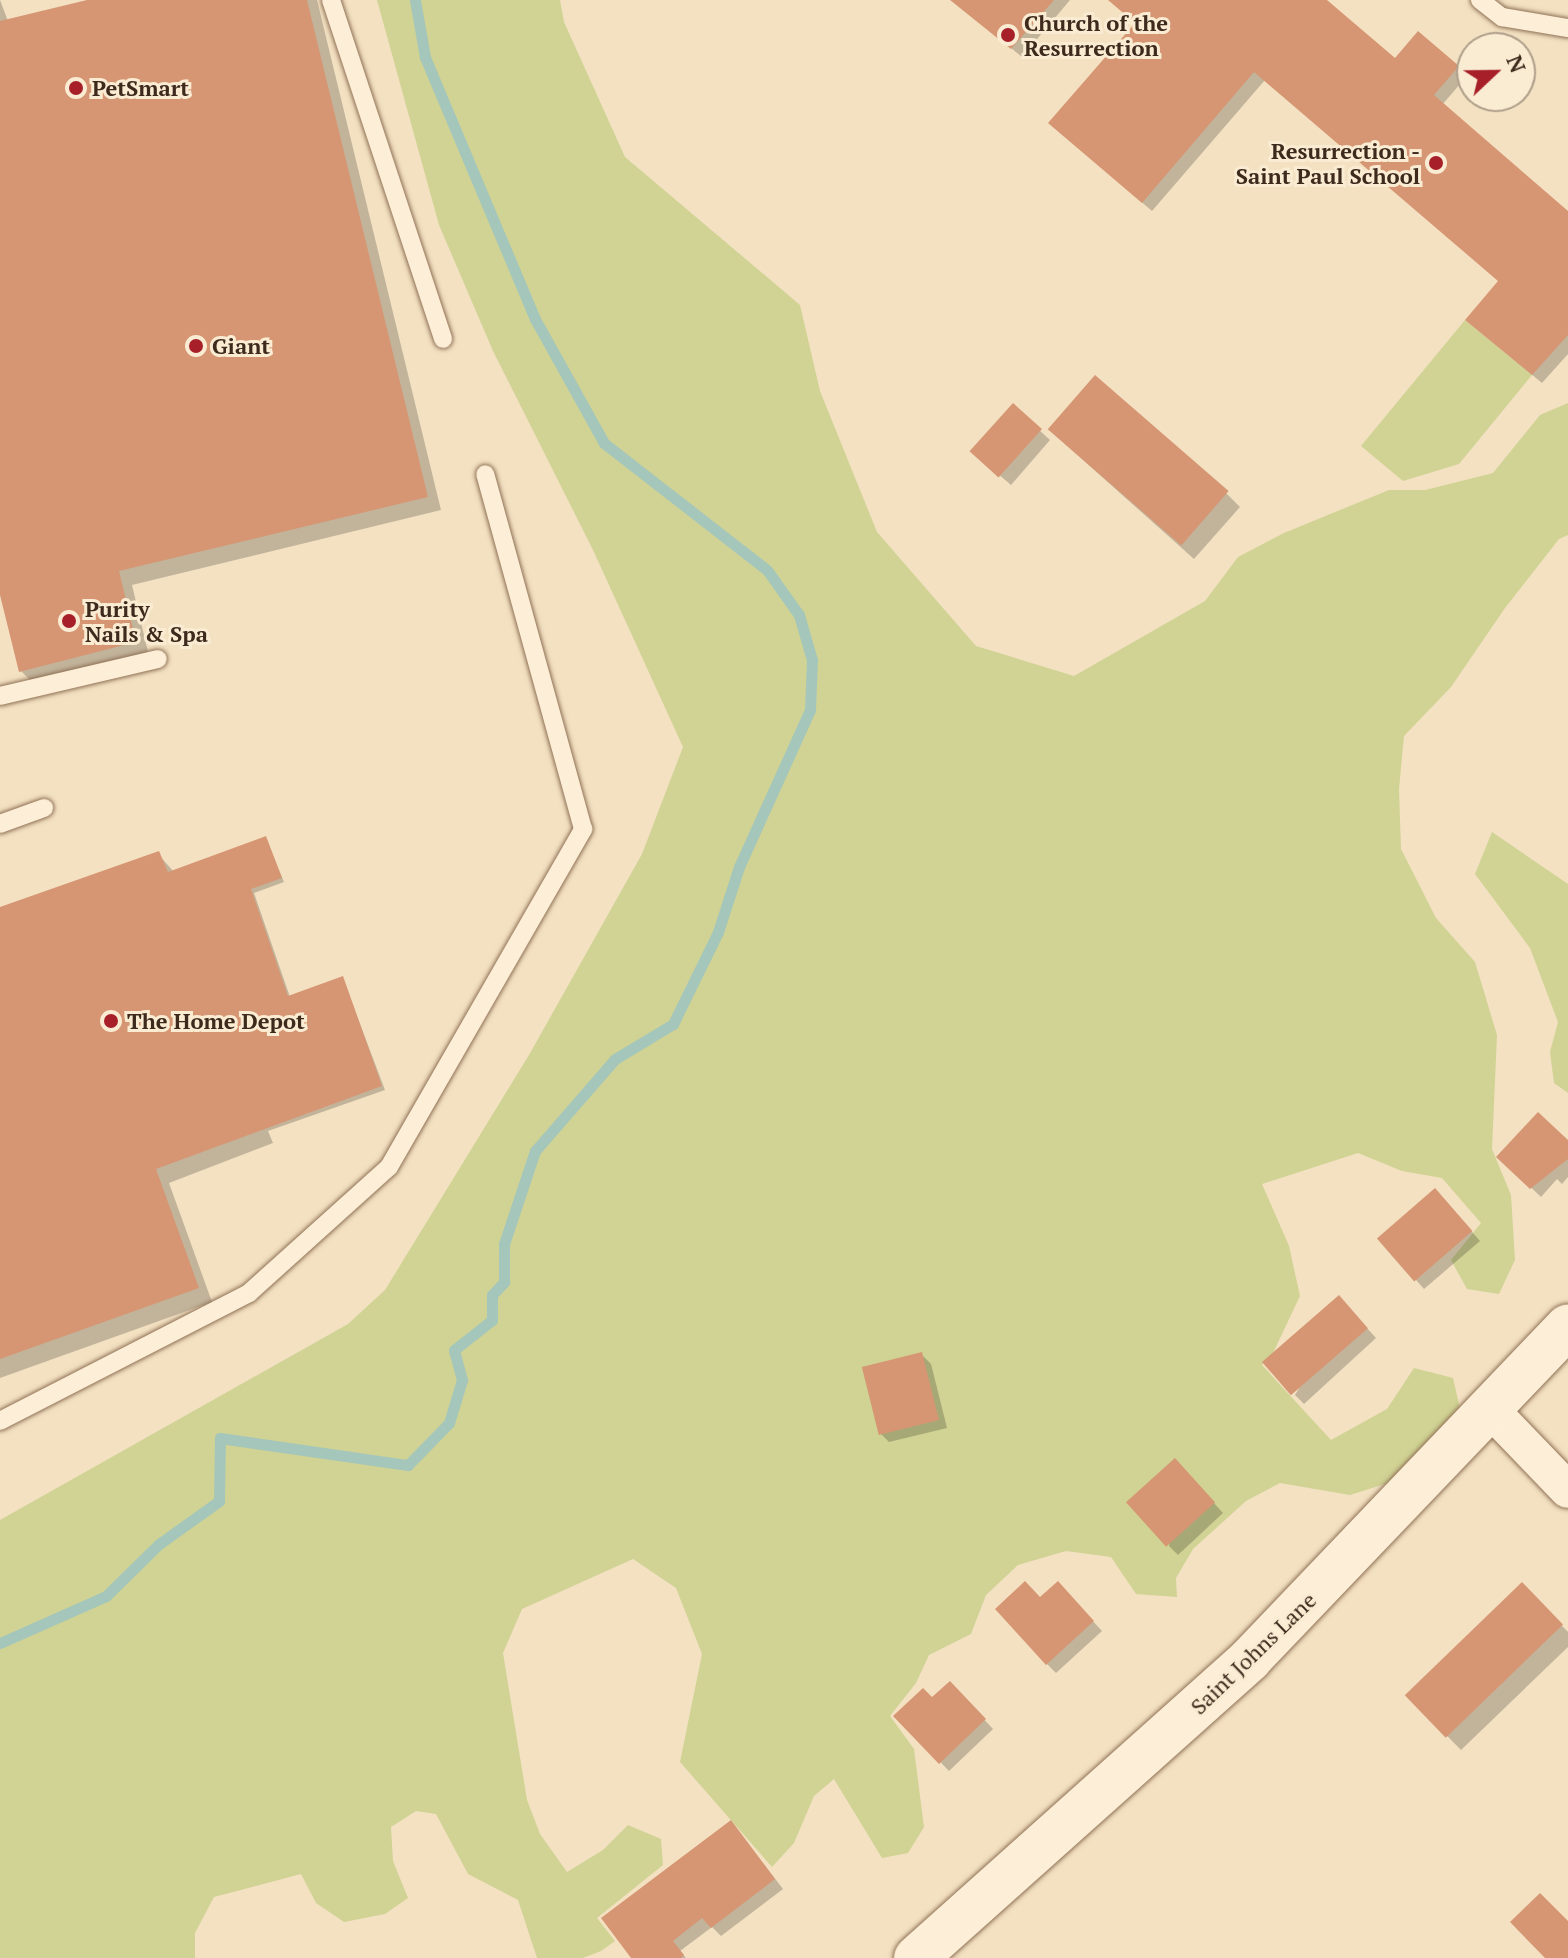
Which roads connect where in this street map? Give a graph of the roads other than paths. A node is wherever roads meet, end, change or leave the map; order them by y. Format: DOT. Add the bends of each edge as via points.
graph roads {
  1 [pos="331,0"];
  2 [pos="1480,0"];
  3 [pos="1568,28"];
  4 [pos="443,339"];
  5 [pos="485,474"];
  6 [pos="158,659"];
  7 [pos="0,696"];
  8 [pos="44,808"];
  9 [pos="0,824"];
  10 [pos="1568,1326"];
  11 [pos="1490,1409"];
  12 [pos="0,1421"];
  13 [pos="1568,1490"];
  14 [pos="916,1958"];
  1 -- 4 [label="lane"];
  2 -- 3 [label="lane" via="1502,17"];
  5 -- 12 [label="lane" via="583,829 389,1167 249,1293"];
  6 -- 7 [label="lane"];
  8 -- 9 [label="lane"];
  10 -- 11 [label="street, Saint Johns Lane"];
  11 -- 13 [label="street"];
  11 -- 14 [label="street, Saint Johns Lane" via="1250,1659"];
}
